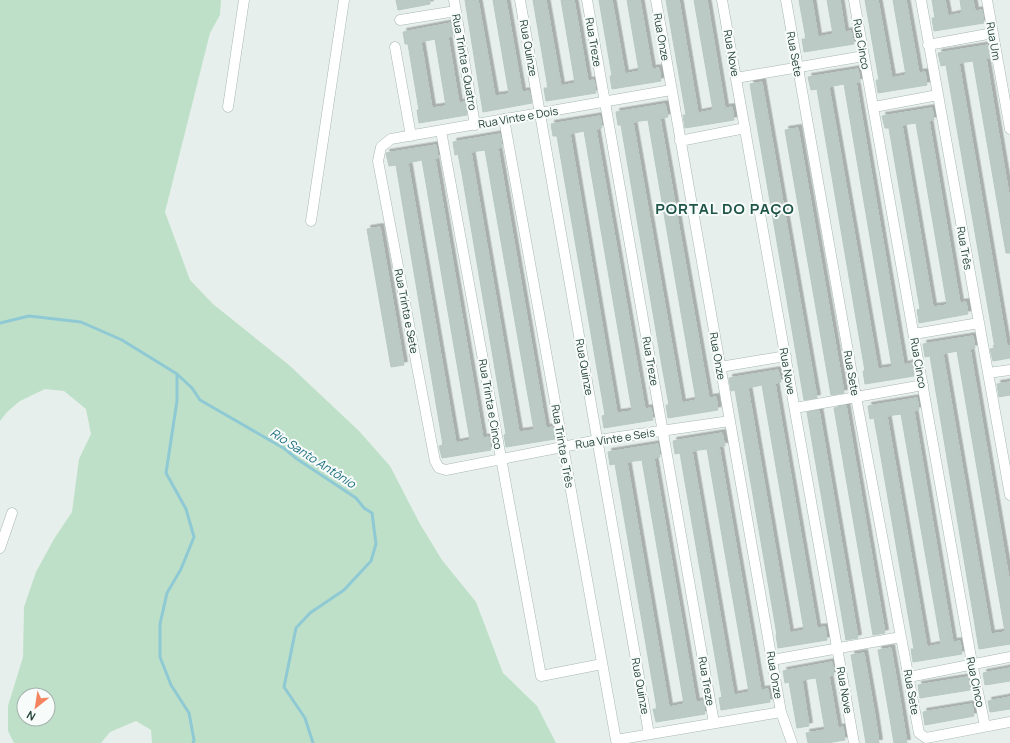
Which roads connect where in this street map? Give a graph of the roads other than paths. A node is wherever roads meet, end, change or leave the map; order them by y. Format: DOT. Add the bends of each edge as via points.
graph roads {
  1 [pos="244,0"];
  2 [pos="344,0"];
  3 [pos="454,0"];
  4 [pos="520,0"];
  5 [pos="587,0"];
  6 [pos="656,0"];
  7 [pos="722,0"];
  8 [pos="786,0"];
  9 [pos="854,0"];
  10 [pos="921,0"];
  11 [pos="987,0"];
  12 [pos="456,11"];
  13 [pos="400,20"];
  14 [pos="993,33"];
  15 [pos="928,45"];
  16 [pos="396,47"];
  17 [pos="864,56"];
  18 [pos="797,67"];
  19 [pos="736,78"];
  20 [pos="672,90"];
  21 [pos="938,95"];
  22 [pos="605,102"];
  23 [pos="228,107"];
  24 [pos="874,107"];
  25 [pos="540,113"];
  26 [pos="504,119"];
  27 [pos="475,125"];
  28 [pos="745,128"];
  29 [pos="1010,129"];
  30 [pos="441,131"];
  31 [pos="411,136"];
  32 [pos="680,141"];
  33 [pos="378,160"];
  34 [pos="311,221"];
  35 [pos="979,323"];
  36 [pos="914,334"];
  37 [pos="786,356"];
  38 [pos="720,367"];
  39 [pos="1010,370"];
  40 [pos="988,373"];
  41 [pos="923,385"];
  42 [pos="856,397"];
  43 [pos="795,408"];
  44 [pos="730,421"];
  45 [pos="663,431"];
  46 [pos="598,440"];
  47 [pos="563,447"];
  48 [pos="501,458"];
  49 [pos="435,461"];
  50 [pos="1010,495"];
  51 [pos="12,514"];
  52 [pos="0,548"];
  53 [pos="901,637"];
  54 [pos="838,649"];
  55 [pos="1010,657"];
  56 [pos="772,660"];
  57 [pos="972,663"];
  58 [pos="602,664"];
  59 [pos="909,677"];
  60 [pos="781,712"];
  61 [pos="1010,722"];
  62 [pos="714,723"];
  63 [pos="985,726"];
  64 [pos="649,734"];
  65 [pos="792,743"];
  66 [pos="854,743"];
  1 -- 23 [label="street"];
  2 -- 34 [label="street"];
  3 -- 12 [label="street, Rua Trinta e Quatro"];
  4 -- 25 [label="street, Rua Quinze"];
  5 -- 22 [label="street, Rua Treze"];
  6 -- 20 [label="street, Rua Onze"];
  7 -- 19 [label="street, Rua Nove"];
  8 -- 18 [label="street, Rua Sete"];
  9 -- 17 [label="street, Rua Cinco"];
  10 -- 15 [label="street, Rua Três"];
  11 -- 14 [label="street, Rua Um"];
  12 -- 13 [label="street"];
  12 -- 27 [label="street, Rua Trinta e Quatro"];
  14 -- 15 [label="street"];
  14 -- 29 [label="street, Rua Um"];
  15 -- 21 [label="street, Rua Três"];
  16 -- 31 [label="street"];
  17 -- 18 [label="street"];
  17 -- 24 [label="street, Rua Cinco"];
  18 -- 19 [label="street"];
  18 -- 42 [label="street, Rua Sete"];
  19 -- 28 [label="street, Rua Nove"];
  20 -- 22 [label="street, Rua Vinte e Dois"];
  20 -- 32 [label="street, Rua Onze"];
  21 -- 24 [label="street"];
  21 -- 35 [label="street, Rua Três"];
  22 -- 25 [label="street, Rua Vinte e Dois"];
  22 -- 45 [label="street, Rua Treze"];
  24 -- 36 [label="street, Rua Cinco"];
  25 -- 26 [label="street, Rua Vinte e Dois"];
  25 -- 46 [label="street, Rua Quinze"];
  26 -- 27 [label="street, Rua Vinte e Dois"];
  26 -- 47 [label="street, Rua Trinta e Três"];
  27 -- 30 [label="street, Rua Vinte e Dois"];
  28 -- 32 [label="street"];
  28 -- 37 [label="street, Rua Nove"];
  30 -- 31 [label="street, Rua Vinte e Dois"];
  30 -- 48 [label="street, Rua Trinta e Cinco"];
  31 -- 33 [label="street, Rua Vinte e Dois" via="386,142"];
  32 -- 38 [label="street, Rua Onze"];
  33 -- 49 [label="street, Rua Trinta e Sete"];
  35 -- 36 [label="street"];
  35 -- 40 [label="street, Rua Três"];
  36 -- 41 [label="street, Rua Cinco"];
  37 -- 38 [label="street"];
  37 -- 43 [label="street, Rua Nove"];
  38 -- 44 [label="street, Rua Onze"];
  39 -- 40 [label="street"];
  40 -- 50 [label="street, Rua Três"];
  41 -- 42 [label="street"];
  41 -- 57 [label="street, Rua Cinco"];
  42 -- 43 [label="street"];
  42 -- 53 [label="street, Rua Sete"];
  43 -- 54 [label="street, Rua Nove"];
  44 -- 45 [label="street, Rua Vinte e Seis"];
  44 -- 56 [label="street, Rua Onze"];
  45 -- 46 [label="street, Rua Vinte e Seis"];
  45 -- 62 [label="street, Rua Treze"];
  46 -- 47 [label="street, Rua Vinte e Seis"];
  46 -- 64 [label="street, Rua Quinze"];
  47 -- 48 [label="street, Rua Vinte e Seis"];
  47 -- 58 [label="street, Rua Trinta e Três"];
  48 -- 49 [label="street, Rua Vinte e Seis" via="446,470 439,468"];
  48 -- 58 [label="street, Rua Trinta e Cinco" via="541,676"];
  51 -- 52 [label="street"];
  53 -- 54 [label="street"];
  53 -- 59 [label="street, Rua Sete"];
  54 -- 56 [label="street"];
  54 -- 66 [label="street, Rua Nove"];
  55 -- 57 [label="street"];
  56 -- 60 [label="street, Rua Onze"];
  57 -- 59 [label="street"];
  57 -- 63 [label="street, Rua Cinco"];
  58 -- 64 [label="street, Rua Trinta e Três" via="616,740"];
  59 -- 63 [label="street, Rua Sete" via="919,733 923,738"];
  60 -- 62 [label="street"];
  60 -- 65 [label="street, Rua Onze"];
  61 -- 63 [label="street"];
  62 -- 64 [label="street"];
}
